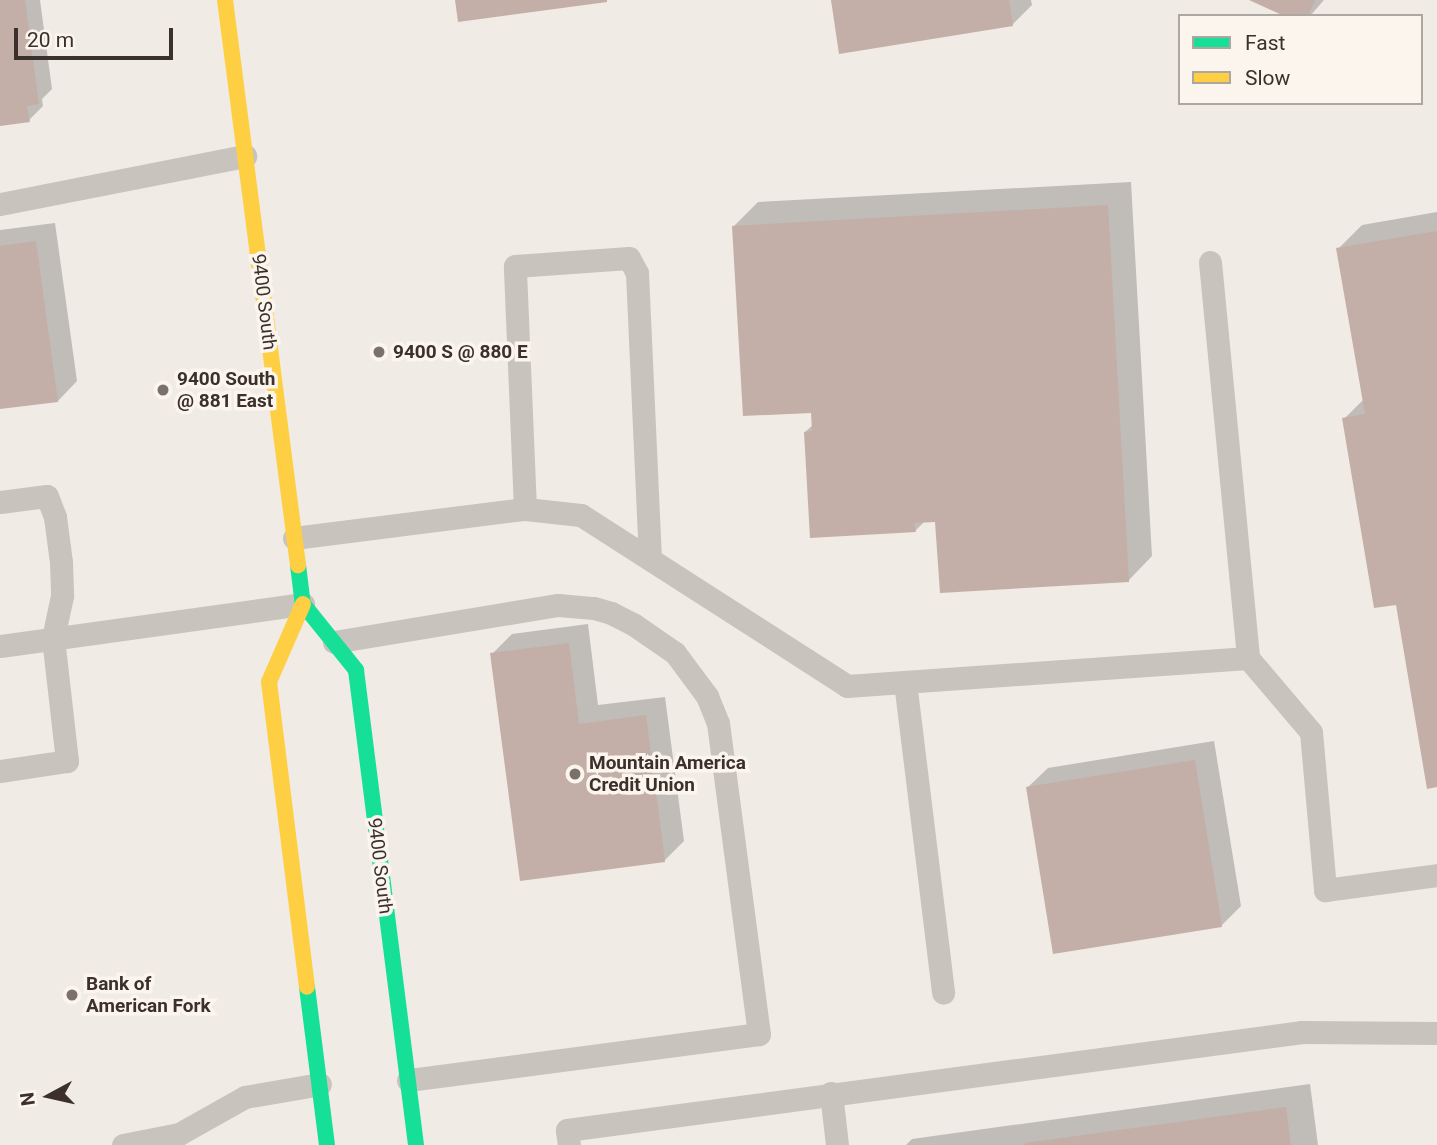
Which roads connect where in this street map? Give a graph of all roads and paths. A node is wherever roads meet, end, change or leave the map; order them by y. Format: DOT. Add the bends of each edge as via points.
graph roads {
  1 [pos="225,0"];
  2 [pos="245,156"];
  3 [pos="0,204"];
  4 [pos="1210,262"];
  5 [pos="0,502"];
  6 [pos="525,509"];
  7 [pos="294,538"];
  8 [pos="650,559"];
  9 [pos="303,604"];
  10 [pos="53,638"];
  11 [pos="334,642"];
  12 [pos="0,646"];
  13 [pos="1248,658"];
  14 [pos="905,682"];
  15 [pos="0,771"];
  16 [pos="1437,874"];
  17 [pos="943,993"];
  18 [pos="1437,1033"];
  19 [pos="408,1080"];
  20 [pos="320,1084"];
  21 [pos="831,1093"];
  22 [pos="123,1145"];
  23 [pos="327,1145"];
  24 [pos="416,1145"];
  25 [pos="569,1145"];
  26 [pos="837,1145"];
  1 -- 2 [label="main road, 9400 South"];
  2 -- 3 [label="lane"];
  2 -- 7 [label="main road, 9400 South"];
  4 -- 13 [label="lane"];
  5 -- 10 [label="lane" via="47,496 61,562 62,596"];
  6 -- 7 [label="lane"];
  6 -- 8 [label="lane" via="581,515"];
  6 -- 8 [label="lane" via="515,266 629,258 637,273 642,335"];
  7 -- 9 [label="main road, 9400 South"];
  8 -- 14 [label="lane" via="847,686"];
  9 -- 10 [label="lane"];
  9 -- 11 [label="main road, 9400 South"];
  9 -- 20 [label="main road" via="269,682"];
  10 -- 12 [label="lane"];
  10 -- 15 [label="lane" via="67,761"];
  11 -- 19 [label="main road, 9400 South" via="355,670"];
  11 -- 19 [label="lane" via="558,605 594,608 611,612 675,653 708,696 718,723 759,1034"];
  13 -- 14 [label="lane"];
  13 -- 16 [label="lane" via="1311,732 1325,890"];
  14 -- 17 [label="lane"];
  18 -- 21 [label="lane" via="1302,1032"];
  19 -- 24 [label="main road, 9400 South"];
  20 -- 22 [label="lane" via="245,1097 179,1134"];
  20 -- 23 [label="main road"];
  21 -- 25 [label="lane" via="567,1130"];
  21 -- 26 [label="lane"];
}
